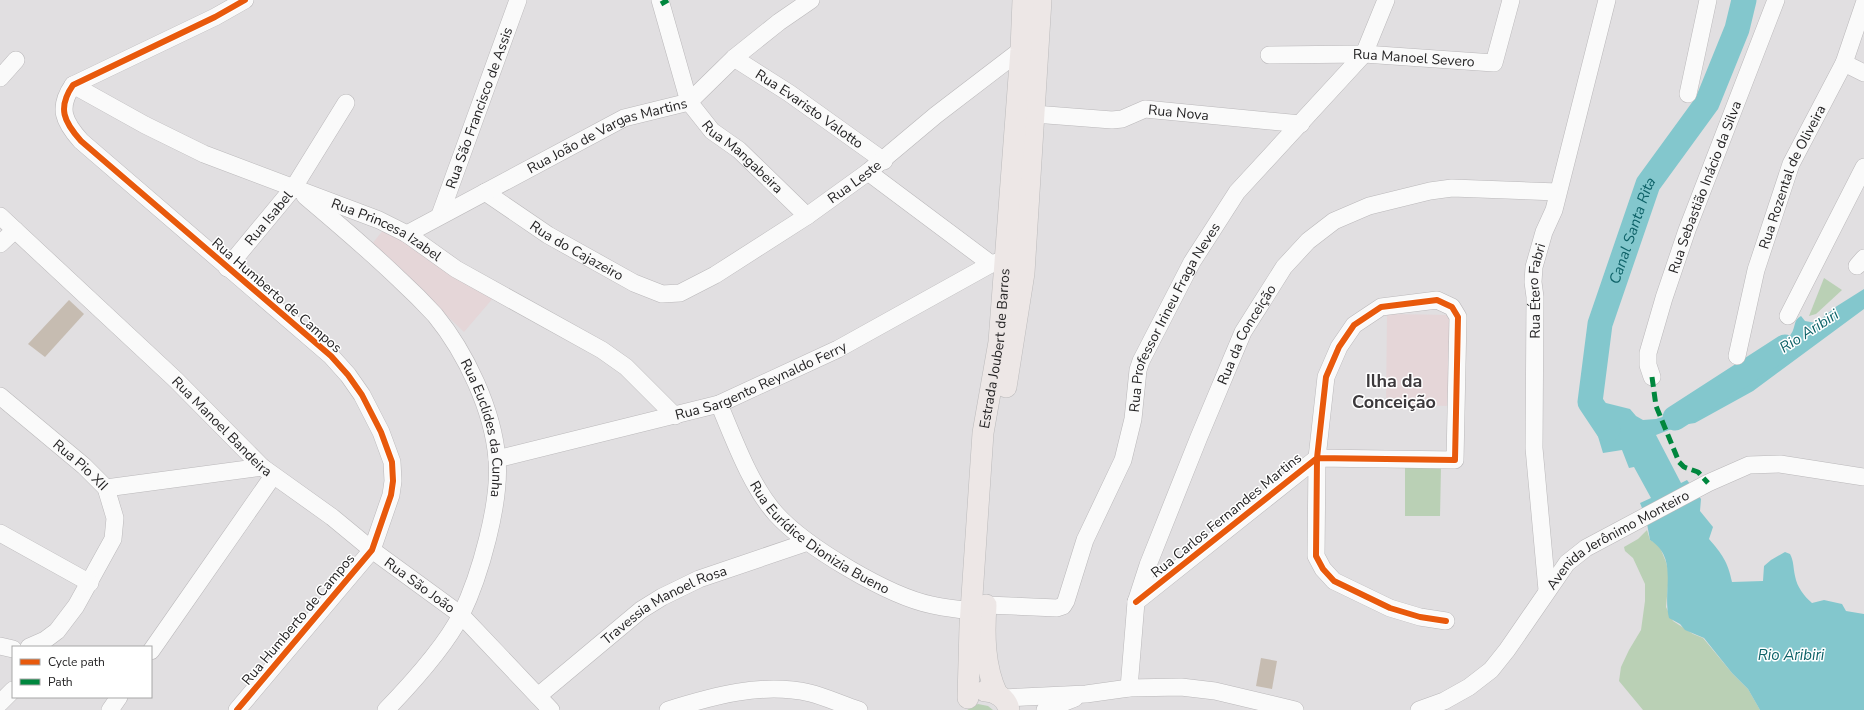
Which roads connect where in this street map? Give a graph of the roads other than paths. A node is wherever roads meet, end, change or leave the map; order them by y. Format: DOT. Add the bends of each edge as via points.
graph roads {
  1 [pos="245,0"];
  2 [pos="518,0"];
  3 [pos="660,0"];
  4 [pos="811,0"];
  5 [pos="1023,0"];
  6 [pos="1040,0"];
  7 [pos="1386,0"];
  8 [pos="1511,0"];
  9 [pos="1607,0"];
  10 [pos="1708,0"];
  11 [pos="1776,0"];
  12 [pos="1864,4"];
  13 [pos="1021,50"];
  14 [pos="1364,54"];
  15 [pos="1269,55"];
  16 [pos="734,58"];
  17 [pos="16,60"];
  18 [pos="1844,63"];
  19 [pos="1864,73"];
  20 [pos="0,78"];
  21 [pos="73,85"];
  22 [pos="1688,94"];
  23 [pos="689,102"];
  24 [pos="346,103"];
  25 [pos="1034,114"];
  26 [pos="1301,124"];
  27 [pos="884,161"];
  28 [pos="1864,167"];
  29 [pos="868,172"];
  30 [pos="294,187"];
  31 [pos="485,192"];
  32 [pos="1558,192"];
  33 [pos="440,215"];
  34 [pos="0,216"];
  35 [pos="807,216"];
  36 [pos="15,230"];
  37 [pos="407,234"];
  38 [pos="0,244"];
  39 [pos="999,262"];
  40 [pos="228,268"];
  41 [pos="675,294"];
  42 [pos="1788,316"];
  43 [pos="1737,356"];
  44 [pos="1652,377"];
  45 [pos="0,396"];
  46 [pos="719,404"];
  47 [pos="675,416"];
  48 [pos="497,458"];
  49 [pos="1318,458"];
  50 [pos="268,471"];
  51 [pos="1864,477"];
  52 [pos="106,488"];
  53 [pos="0,533"];
  54 [pos="808,542"];
  55 [pos="372,550"];
  56 [pos="90,583"];
  57 [pos="1547,590"];
  58 [pos="1136,602"];
  59 [pos="978,608"];
  60 [pos="461,615"];
  61 [pos="1446,621"];
  62 [pos="0,646"];
  63 [pos="31,646"];
  64 [pos="12,649"];
  65 [pos="152,649"];
  66 [pos="1129,688"];
  67 [pos="12,691"];
  68 [pos="1086,694"];
  69 [pos="538,696"];
  70 [pos="118,698"];
  71 [pos="1003,701"];
  72 [pos="0,703"];
  73 [pos="965,704"];
  74 [pos="1048,709"];
  75 [pos="1289,709"];
  76 [pos="110,710"];
  77 [pos="236,710"];
  78 [pos="386,710"];
  79 [pos="551,710"];
  80 [pos="668,710"];
  81 [pos="859,710"];
  82 [pos="1419,710"];
  1 -- 21 [label="street"];
  2 -- 33 [label="street, Rua São Francisco de Assis"];
  3 -- 23 [label="street, Rua Mangabeira"];
  4 -- 16 [label="street, Rua João de Vargas Martins" via="778,22"];
  5 -- 13 [label="main road, Estrada Joubert de Barros"];
  6 -- 25 [label="main road, Estrada Joubert de Barros"];
  7 -- 14 [label="street, Rua Professor Irineu Fraga Neves"];
  8 -- 14 [label="street, Rua Manoel Severo" via="1494,63"];
  9 -- 32 [label="street, Rua Étero Fabri"];
  10 -- 22 [label="street"];
  11 -- 44 [label="street, Rua Sebastião Inácio da Silva" via="1673,271 1648,353"];
  12 -- 18 [label="street, Rua Rozental de Oliveira"];
  13 -- 27 [label="street, Rua Leste" via="936,115"];
  13 -- 39 [label="main road, Estrada Joubert de Barros"];
  14 -- 15 [label="street, Rua Manoel Severo"];
  14 -- 26 [label="street, Rua Professor Irineu Fraga Neves"];
  16 -- 23 [label="street, Rua João de Vargas Martins"];
  16 -- 27 [label="street, Rua Evaristo Valotto" via="789,93"];
  17 -- 20 [label="street"];
  18 -- 19 [label="street"];
  18 -- 43 [label="street, Rua Rozental de Oliveira" via="1791,164 1756,270"];
  21 -- 30 [label="street, Rua Princesa Izabel" via="204,154"];
  21 -- 40 [label="street, Rua Humberto de Campos" via="67,93 64,108 67,123 72,131"];
  23 -- 31 [label="street, Rua João de Vargas Martins" via="624,118"];
  23 -- 35 [label="street, Rua Mangabeira" via="712,131 739,150"];
  24 -- 30 [label="street, Rua Isabel"];
  25 -- 26 [label="street, Rua Nova" via="1112,120 1122,119 1145,109"];
  25 -- 59 [label="main road, Estrada Joubert de Barros" via="1024,273 994,457"];
  26 -- 59 [label="street, Rua Professor Irineu Fraga Neves" via="1237,192 1192,262 1159,324 1138,370 1133,420 1123,460 1085,540 1063,606"];
  27 -- 29 [label="street, Rua Leste"];
  28 -- 42 [label="street"];
  29 -- 35 [label="street, Rua Leste"];
  29 -- 39 [label="street"];
  30 -- 37 [label="street, Rua Princesa Izabel" via="379,220"];
  30 -- 40 [label="street, Rua Isabel"];
  30 -- 48 [label="street, Rua Euclides da Cunha" via="368,249 434,315 468,367 482,399"];
  31 -- 33 [label="street, Rua João de Vargas Martins"];
  31 -- 41 [label="street, Rua do Cajazeiro" via="548,235 634,283 662,294"];
  32 -- 57 [label="street, Rua Étero Fabri" via="1534,267 1533,282 1534,448"];
  32 -- 58 [label="street, Rua da Conceição" via="1452,188 1430,191 1369,206 1334,221 1308,241 1284,267 1243,332 1199,436"];
  33 -- 37 [label="street, Rua João de Vargas Martins"];
  34 -- 36 [label="street, Rua Manoel Bandeira"];
  35 -- 41 [label="street, Rua Leste" via="698,286"];
  36 -- 38 [label="street"];
  36 -- 50 [label="street, Rua Manoel Bandeira" via="176,380"];
  37 -- 47 [label="street, Rua Princesa Izabel" via="456,269 602,350 626,367"];
  39 -- 46 [label="street, Rua Sargento Reynaldo Ferry" via="845,346"];
  39 -- 59 [label="main road, Estrada Joubert de Barros" via="999,342 983,433"];
  40 -- 55 [label="street, Rua Humberto de Campos" via="330,356 348,375 362,395 381,432 392,462 393,481"];
  45 -- 52 [label="street, Rua Pio XII" via="84,466"];
  46 -- 47 [label="street, Rua Sargento Reynaldo Ferry"];
  46 -- 54 [label="street, Rua Eurídice Dionizia Bueno" via="749,473 776,514"];
  47 -- 48 [label="street, Rua Sargento Reynaldo Ferry"];
  48 -- 60 [label="street, Rua Euclides da Cunha" via="497,491 491,521 479,566"];
  49 -- 49 [label="street, Rua Carlos Fernandes Martins" via="1326,377 1339,347 1354,325 1381,307 1437,300 1452,307 1458,317 1455,460"];
  49 -- 58 [label="street, Rua Carlos Fernandes Martins"];
  49 -- 61 [label="street" via="1316,556 1323,570 1334,581 1390,608"];
  50 -- 52 [label="street"];
  50 -- 55 [label="street, Rua São João" via="332,517"];
  50 -- 65 [label="street, Rua Manoel Bandeira"];
  51 -- 57 [label="street, Avenida Jerônimo Monteiro" via="1780,464 1750,466 1702,487 1586,548 1567,563"];
  52 -- 56 [label="street, Rua Pio XII" via="115,518 113,539"];
  53 -- 56 [label="street"];
  54 -- 59 [label="street, Rua Eurídice Dionizia Bueno" via="886,589 931,605"];
  54 -- 69 [label="street, Travessia Manoel Rosa" via="699,579 662,597 641,610"];
  55 -- 60 [label="street, Rua São João"];
  55 -- 77 [label="street, Rua Humberto de Campos"];
  56 -- 63 [label="street, Rua Pio XII" via="57,630 45,640"];
  57 -- 82 [label="street, Avenida Jerônimo Monteiro" via="1492,670 1444,701"];
  58 -- 66 [label="street, Rua da Conceição"];
  59 -- 71 [label="main road, Estrada Joubert de Barros" via="984,629 988,667"];
  59 -- 73 [label="main road, Estrada Joubert de Barros"];
  60 -- 69 [label="street, Rua São João"];
  60 -- 78 [label="street, Rua Euclides da Cunha" via="446,638"];
  62 -- 64 [label="street"];
  66 -- 68 [label="street"];
  66 -- 75 [label="street" via="1181,687 1215,691"];
  67 -- 72 [label="street"];
  68 -- 71 [label="street"];
  68 -- 74 [label="street"];
  69 -- 79 [label="street, Rua São João"];
  70 -- 76 [label="street"];
  71 -- 73 [label="main road" via="987,691 977,692"];
  80 -- 81 [label="street" via="727,693 759,690 809,693"];
}
